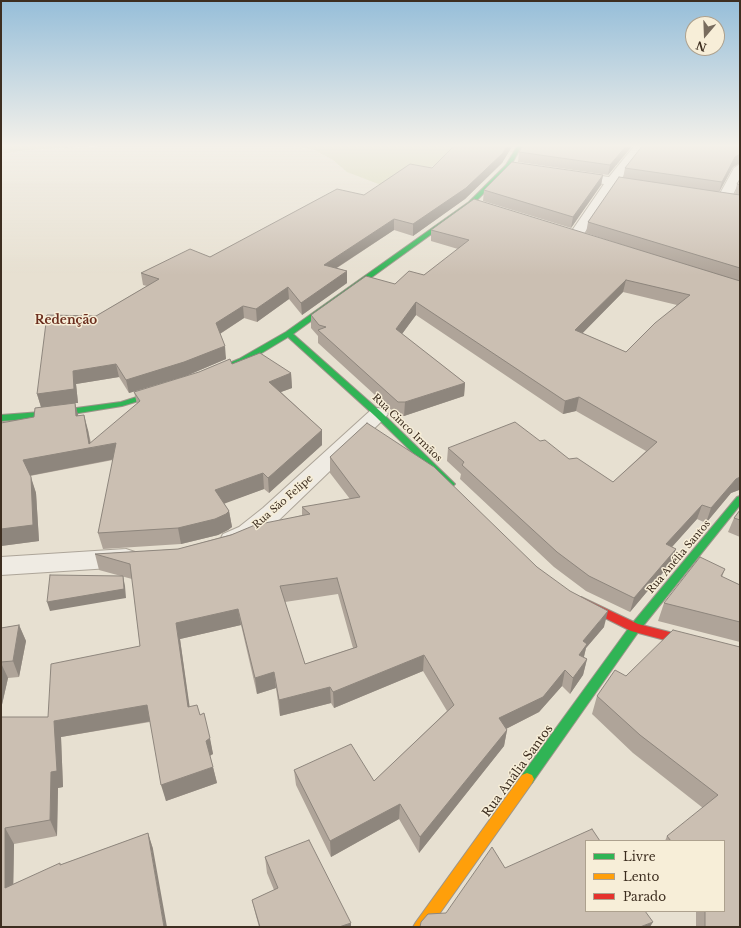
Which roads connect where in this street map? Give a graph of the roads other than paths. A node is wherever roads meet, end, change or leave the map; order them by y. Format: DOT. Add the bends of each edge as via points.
graph roads {
  1 [pos="485,188"];
  2 [pos="609,188"];
  3 [pos="730,188"];
  4 [pos="709,196"];
  5 [pos="724,199"];
  6 [pos="740,201"];
  7 [pos="471,202"];
  8 [pos="486,207"];
  9 [pos="561,230"];
  10 [pos="576,235"];
  11 [pos="591,240"];
  12 [pos="289,334"];
  13 [pos="215,373"];
  14 [pos="173,388"];
  15 [pos="378,414"];
  16 [pos="1,418"];
  17 [pos="458,492"];
  18 [pos="740,499"];
  19 [pos="210,547"];
  20 [pos="150,556"];
  21 [pos="1,566"];
  22 [pos="571,595"];
  23 [pos="635,628"];
  24 [pos="740,655"];
  25 [pos="421,927"];
  1 -- 7 [label="main road"];
  2 -- 10 [label="street"];
  3 -- 5 [label="street"];
  4 -- 5 [label="street"];
  5 -- 6 [label="street"];
  7 -- 8 [label="street"];
  7 -- 12 [label="main road"];
  9 -- 10 [label="street"];
  10 -- 11 [label="street"];
  12 -- 13 [label="main road"];
  12 -- 15 [label="main road, Rua Cinco Irmãos"];
  14 -- 16 [label="main road" via="122,404 54,414"];
  15 -- 17 [label="main road, Rua Cinco Irmãos"];
  15 -- 19 [label="street, Rua São Felipe" via="248,533"];
  18 -- 23 [label="main road, Rua Anélia Santos"];
  20 -- 21 [label="street"];
  22 -- 23 [label="main road" via="607,616"];
  23 -- 24 [label="main road"];
  23 -- 25 [label="main road, Rua Anália Santos"];
}
